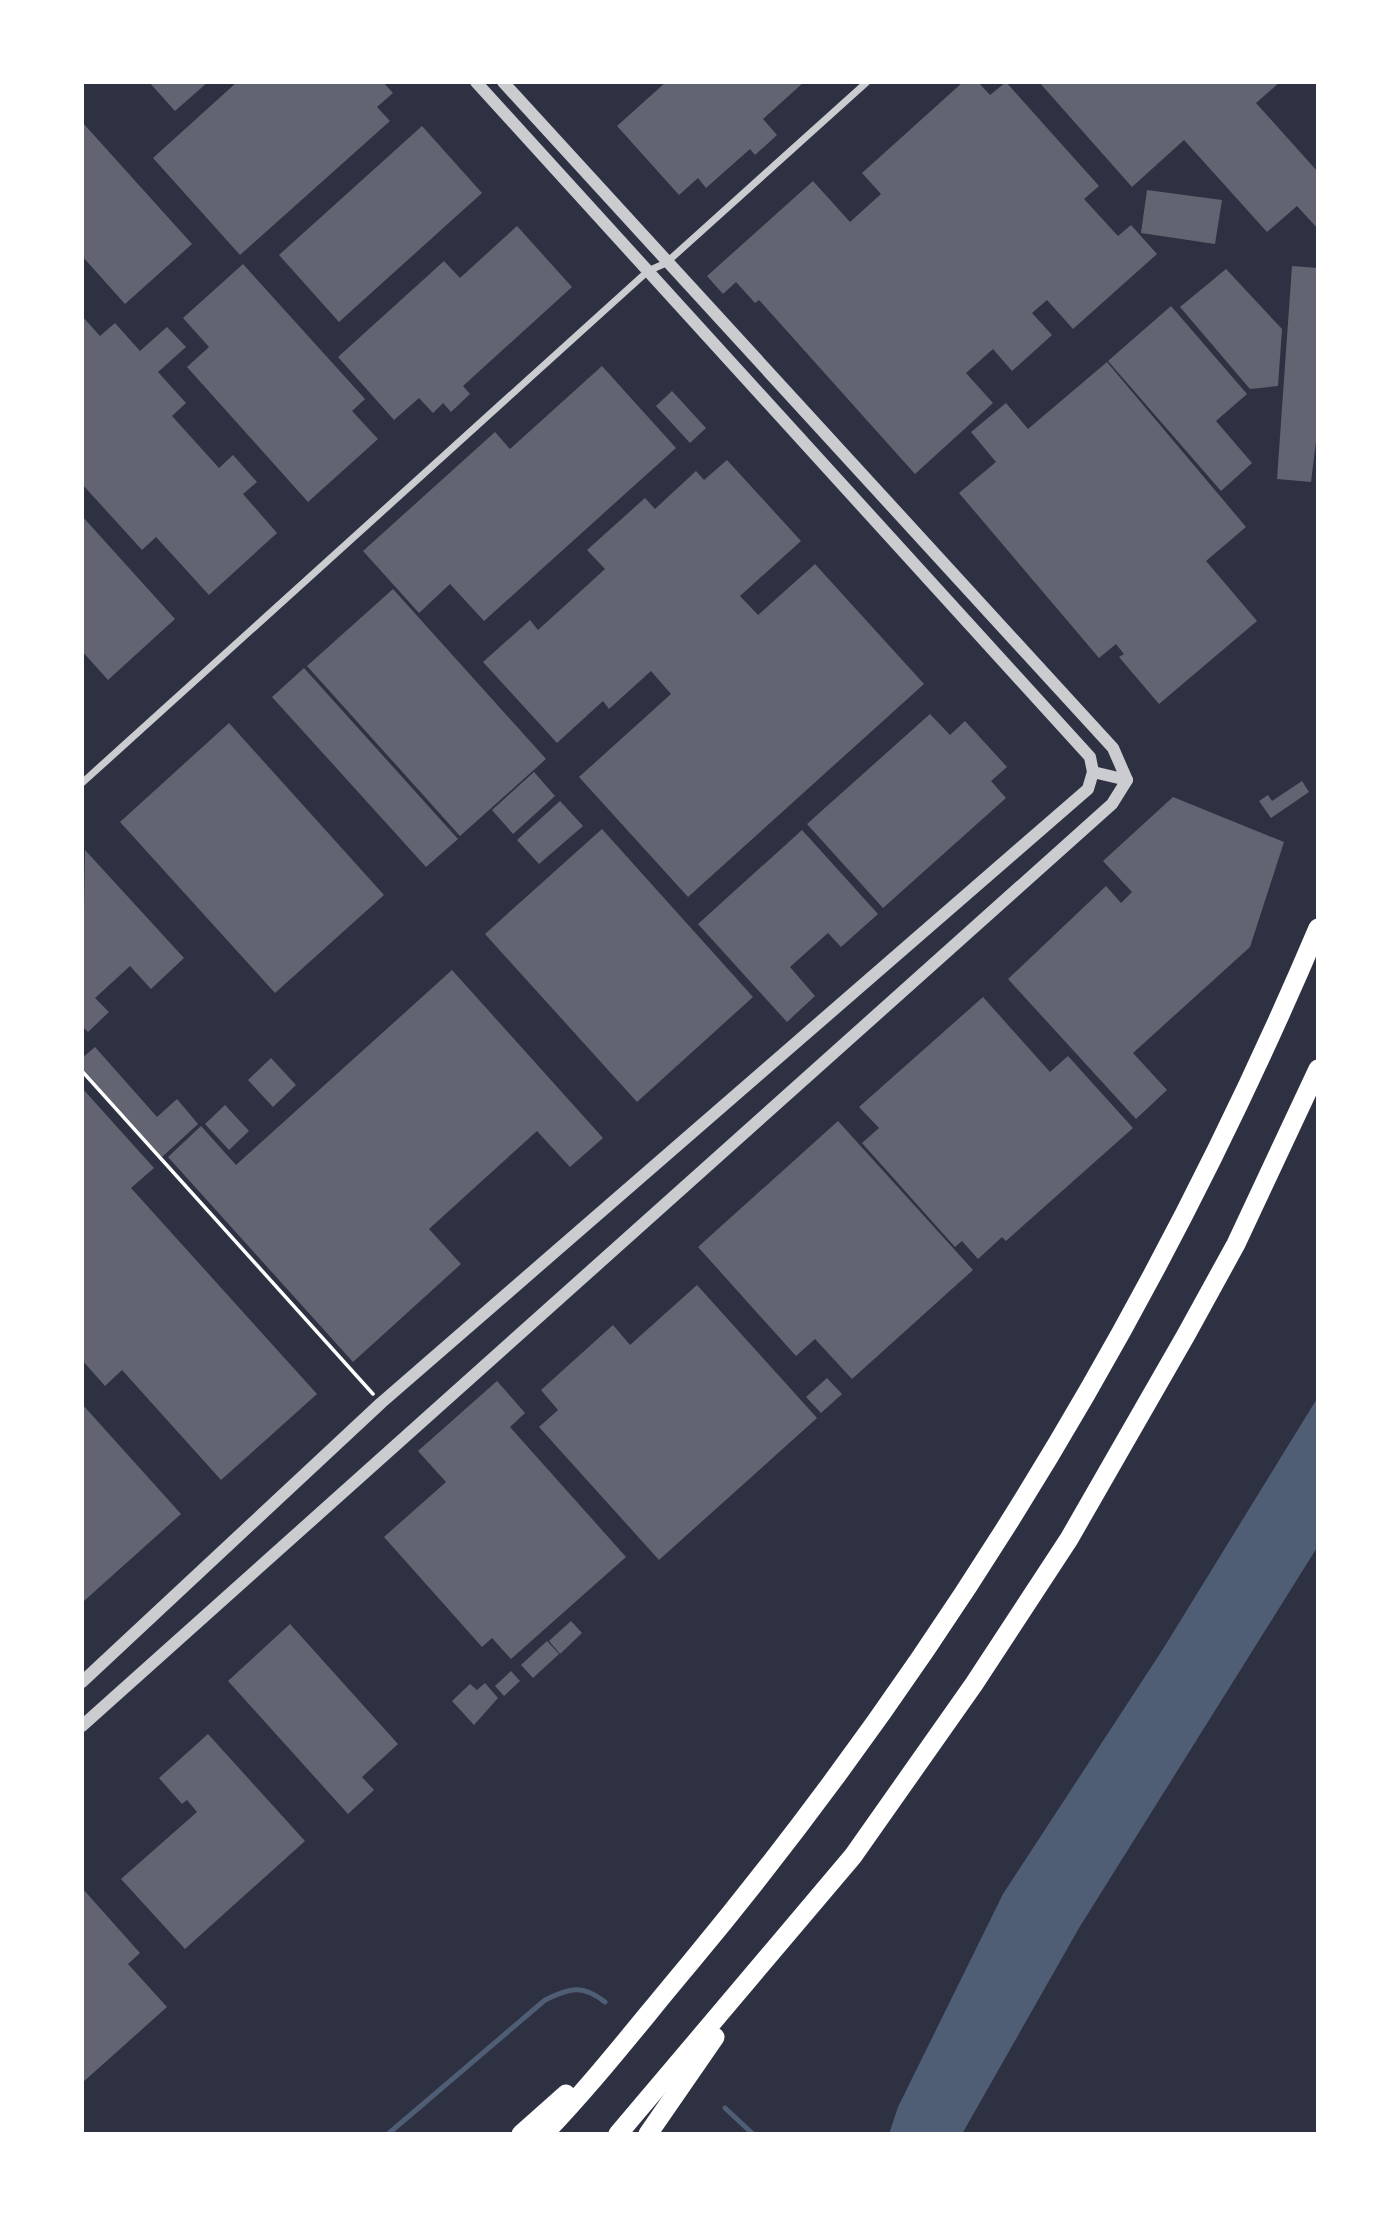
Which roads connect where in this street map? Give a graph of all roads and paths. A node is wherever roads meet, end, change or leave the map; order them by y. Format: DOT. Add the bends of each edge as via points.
graph roads {
  1 [pos="476,82"];
  2 [pos="503,82"];
  3 [pos="867,82"];
  4 [pos="666,263"];
  5 [pos="648,271"];
  6 [pos="1093,772"];
  7 [pos="1127,780"];
  8 [pos="82,783"];
  9 [pos="1318,928"];
  10 [pos="1318,1069"];
  11 [pos="82,1071"];
  12 [pos="381,1403"];
  13 [pos="82,1682"];
  14 [pos="82,1726"];
  15 [pos="782,1940"];
  16 [pos="624,2042"];
  17 [pos="521,2134"];
  18 [pos="544,2134"];
  19 [pos="618,2134"];
  20 [pos="648,2134"];
  1 -- 5 [label="street"];
  2 -- 4 [label="street"];
  3 -- 4 [label="street"];
  4 -- 5 [label="street"];
  4 -- 7 [label="street" via="1113,748"];
  5 -- 6 [label="street" via="1090,757"];
  5 -- 8 [label="street"];
  6 -- 7 [label="street"];
  6 -- 12 [label="street" via="1088,789"];
  7 -- 14 [label="street" via="1112,804"];
  9 -- 16 [label="highway" via="1185,1214 1134,1312 1012,1521 932,1644 800,1828"];
  10 -- 15 [label="highway" via="1236,1244 1069,1539 974,1685 853,1856"];
  11 -- 12 [label="path"];
  12 -- 13 [label="street"];
  15 -- 19 [label="highway"];
  15 -- 20 [label="highway"];
  16 -- 17 [label="highway"];
  16 -- 18 [label="highway"];
}
